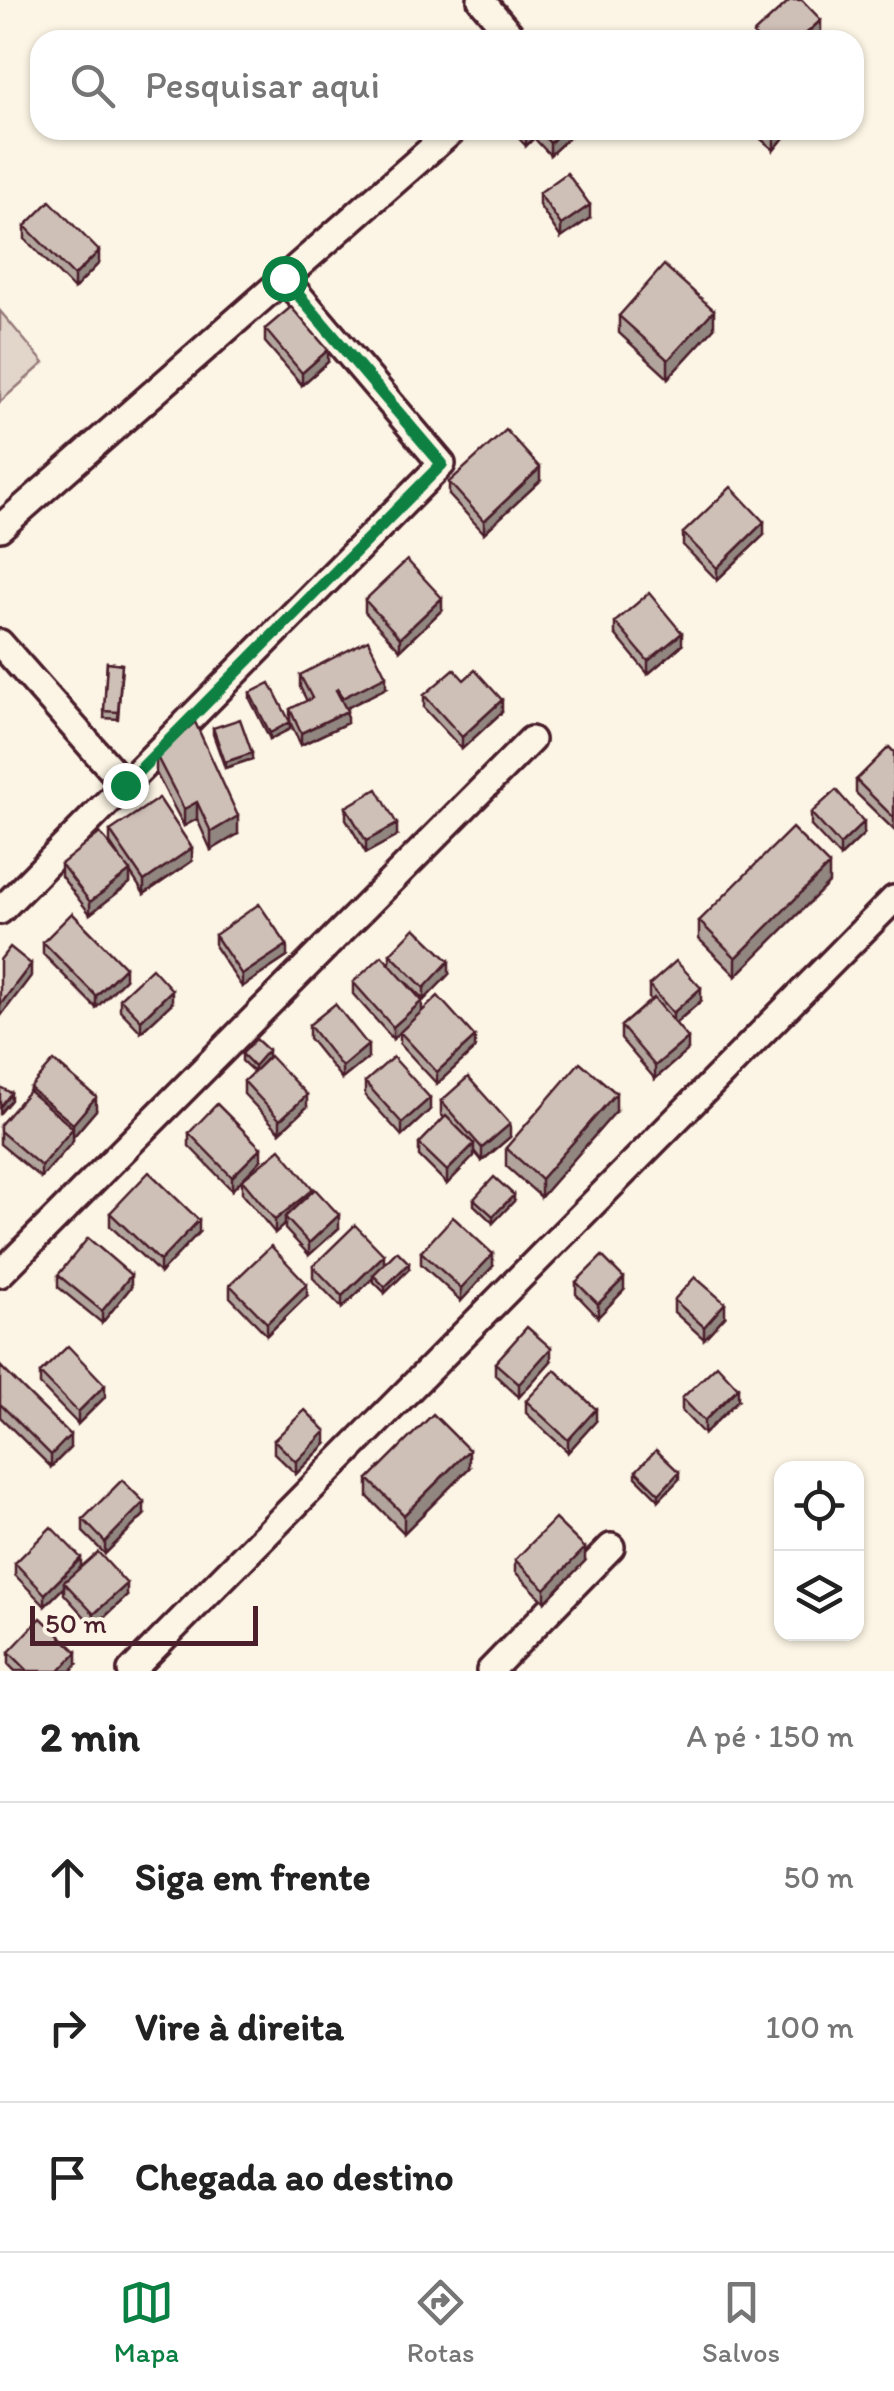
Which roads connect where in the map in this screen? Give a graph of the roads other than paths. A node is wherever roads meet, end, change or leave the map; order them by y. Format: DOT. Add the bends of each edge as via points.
graph roads {
  1 [pos="480,0"];
  2 [pos="506,30"];
  3 [pos="441,140"];
  4 [pos="284,278"];
  5 [pos="0,528"];
  6 [pos="0,643"];
  7 [pos="531,740"];
  8 [pos="125,785"];
  9 [pos="894,900"];
  10 [pos="0,911"];
  11 [pos="0,1274"];
  12 [pos="611,1547"];
  13 [pos="130,1671"];
  14 [pos="490,1671"];
  1 -- 2 [label="street"];
  3 -- 4 [label="street"];
  4 -- 5 [label="street"];
  4 -- 8 [label="street" via="442,464"];
  6 -- 8 [label="street"];
  7 -- 11 [label="street"];
  8 -- 10 [label="street"];
  9 -- 13 [label="street"];
  12 -- 14 [label="street"];
}
